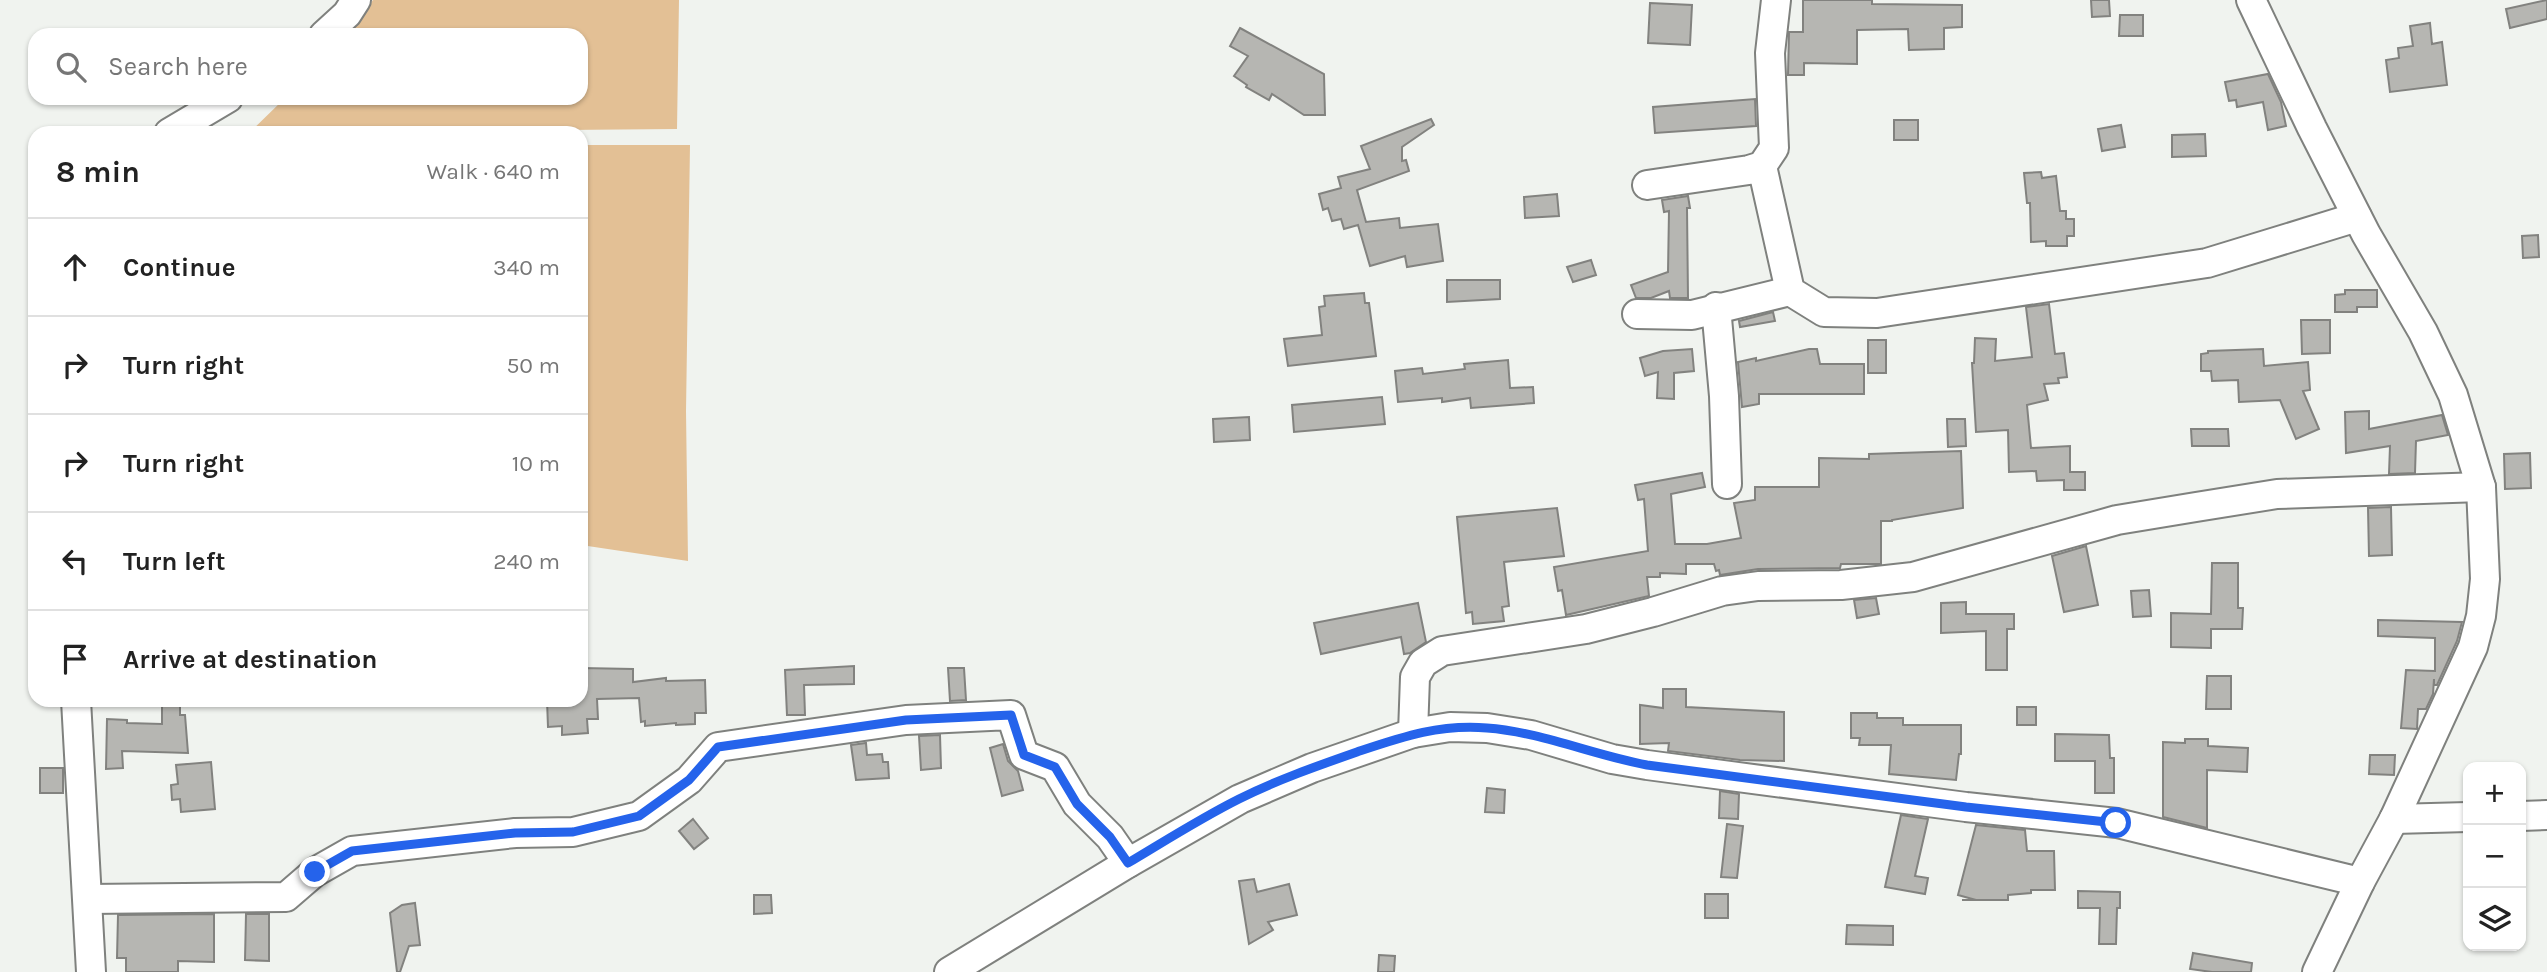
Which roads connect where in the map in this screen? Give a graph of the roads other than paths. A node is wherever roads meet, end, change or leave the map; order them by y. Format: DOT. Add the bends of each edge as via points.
graph roads {
  1 [pos="356,0"];
  2 [pos="1776,0"];
  3 [pos="2251,0"];
  4 [pos="332,28"];
  5 [pos="216,105"];
  6 [pos="181,126"];
  7 [pos="1762,166"];
  8 [pos="1647,185"];
  9 [pos="2357,217"];
  10 [pos="1790,291"];
  11 [pos="1716,307"];
  12 [pos="1637,313"];
  13 [pos="1727,484"];
  14 [pos="2481,487"];
  15 [pos="76,707"];
  16 [pos="1413,733"];
  17 [pos="2547,815"];
  18 [pos="2526,816"];
  19 [pos="2463,817"];
  20 [pos="2394,819"];
  21 [pos="1128,863"];
  22 [pos="2360,882"];
  23 [pos="88,899"];
  24 [pos="91,972"];
  25 [pos="949,972"];
  26 [pos="2317,972"];
  1 -- 4 [label="street"];
  2 -- 7 [label="street" via="1770,52 1774,148"];
  3 -- 9 [label="street"];
  5 -- 6 [label="street"];
  7 -- 8 [label="street"];
  7 -- 10 [label="street"];
  9 -- 10 [label="street" via="2207,262 1877,313 1824,313"];
  9 -- 14 [label="street" via="2423,332 2453,395"];
  10 -- 11 [label="street"];
  11 -- 12 [label="street" via="1692,315"];
  11 -- 13 [label="street"];
  14 -- 16 [label="street" via="2277,494 2116,520 1913,577 1722,591 1586,629 1441,651 1423,663 1415,677"];
  14 -- 20 [label="street" via="2485,579 2473,647"];
  15 -- 23 [label="street"];
  16 -- 21 [label="street" via="1311,768 1240,799"];
  16 -- 22 [label="street" via="1450,727 1488,728 1647,765 2116,823"];
  17 -- 18 [label="street"];
  19 -- 20 [label="street"];
  20 -- 22 [label="street"];
  21 -- 23 [label="street" via="1077,804 1055,767 1024,755 1011,715 906,720 718,747 689,780 639,816 573,832 515,833 352,851 315,872 286,897"];
  21 -- 25 [label="street"];
  22 -- 26 [label="street"];
  23 -- 24 [label="street"];
}
